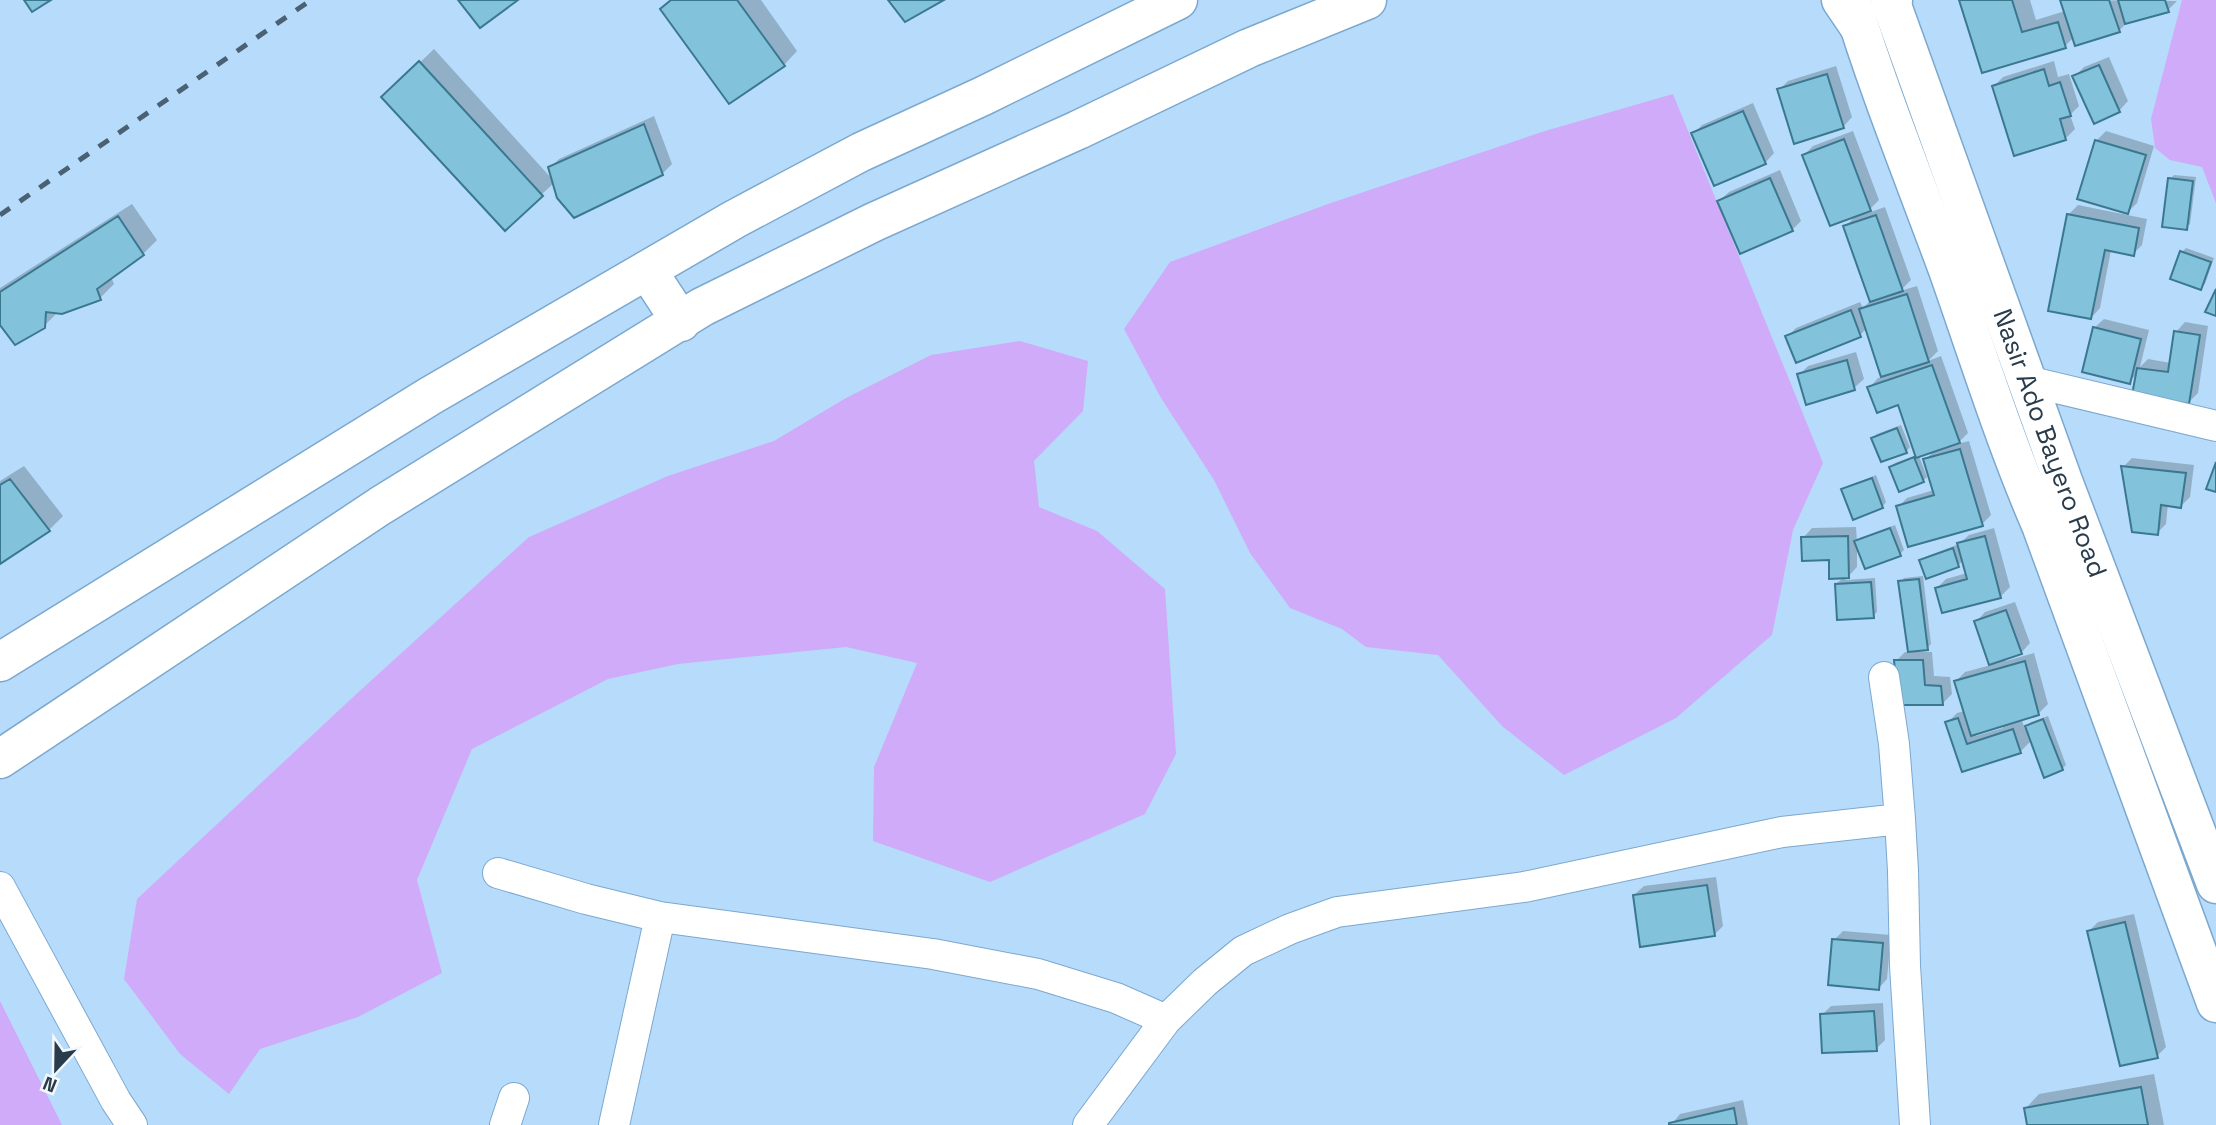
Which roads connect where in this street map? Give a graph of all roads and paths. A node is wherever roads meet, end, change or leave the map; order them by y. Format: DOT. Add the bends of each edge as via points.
graph roads {
  1 [pos="1178,0"];
  2 [pos="1367,0"];
  3 [pos="1892,2"];
  4 [pos="1850,8"];
  5 [pos="647,270"];
  6 [pos="681,322"];
  7 [pos="2027,381"];
  8 [pos="2216,426"];
  9 [pos="0,662"];
  10 [pos="1884,677"];
  11 [pos="0,760"];
  12 [pos="1900,819"];
  13 [pos="498,873"];
  14 [pos="2216,884"];
  15 [pos="0,887"];
  16 [pos="660,917"];
  17 [pos="2216,1003"];
  18 [pos="1166,1020"];
  19 [pos="132,1125"];
  20 [pos="614,1125"];
  21 [pos="1088,1125"];
  22 [pos="1916,1125"];
  1 -- 5 [label="main road" via="861,152"];
  2 -- 6 [label="main road" via="1249,47 874,222 702,307"];
  3 -- 7 [label="main road, Nasir Ado Bayero Road"];
  4 -- 17 [label="main road"];
  5 -- 6 [label="main road"];
  5 -- 9 [label="main road" via="430,396"];
  6 -- 11 [label="main road" via="380,506"];
  7 -- 8 [label="street"];
  7 -- 14 [label="main road, Nasir Ado Bayero Road"];
  10 -- 12 [label="street"];
  12 -- 18 [label="street" via="1782,832 1524,887 1337,912 1243,950"];
  12 -- 22 [label="street"];
  13 -- 16 [label="street"];
  15 -- 19 [label="street"];
  16 -- 18 [label="street" via="1006,968 1076,984"];
  16 -- 20 [label="street"];
  18 -- 21 [label="street"];
}
